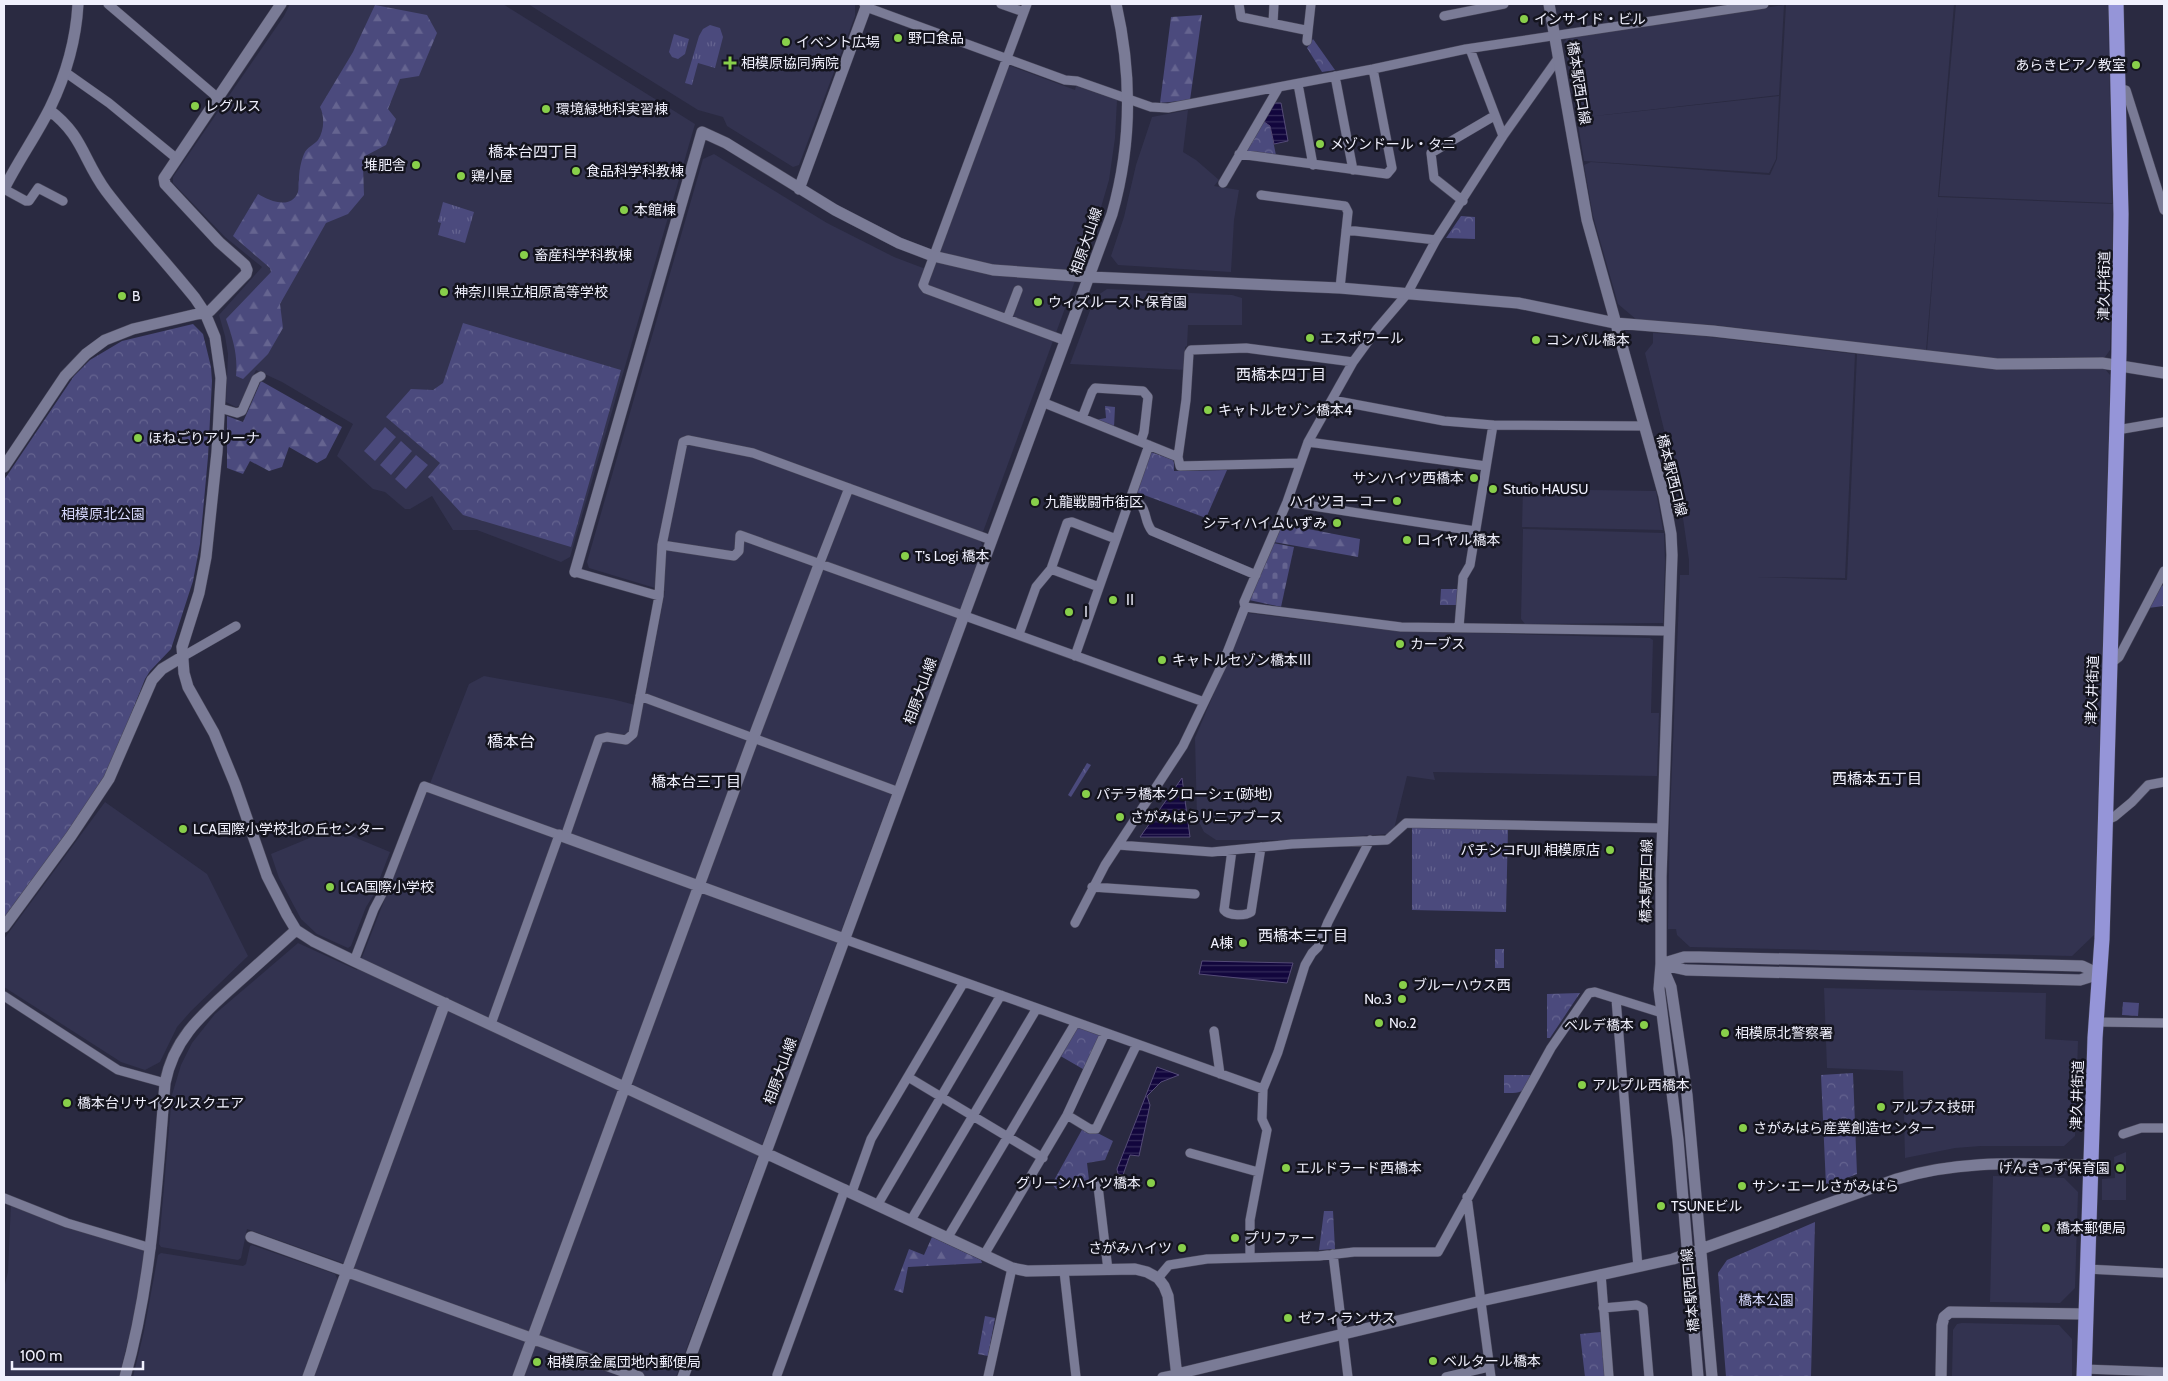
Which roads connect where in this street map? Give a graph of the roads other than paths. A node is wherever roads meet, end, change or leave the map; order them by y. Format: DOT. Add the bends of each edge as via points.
graph roads {
  1 [pos="78,4"];
  2 [pos="108,4"];
  3 [pos="281,4"];
  4 [pos="1001,4"];
  5 [pos="1116,4"];
  6 [pos="1239,4"];
  7 [pos="1274,4"];
  8 [pos="1311,4"];
  9 [pos="1504,4"];
  10 [pos="1549,4"];
  11 [pos="1763,4"];
  12 [pos="2116,4"];
  13 [pos="865,5"];
  14 [pos="1025,8"];
  15 [pos="1444,16"];
  16 [pos="1273,23"];
  17 [pos="1308,31"];
  18 [pos="1556,36"];
  19 [pos="1307,41"];
  20 [pos="1470,49"];
  21 [pos="1559,57"];
  22 [pos="1006,58"];
  23 [pos="1373,69"];
  24 [pos="65,72"];
  25 [pos="1335,76"];
  26 [pos="1298,84"];
  27 [pos="1279,88"];
  28 [pos="2118,88"];
  29 [pos="218,98"];
  30 [pos="1128,100"];
  31 [pos="49,110"];
  32 [pos="1494,116"];
  33 [pos="1502,136"];
  34 [pos="1239,154"];
  35 [pos="176,158"];
  36 [pos="1313,164"];
  37 [pos="1353,170"];
  38 [pos="2159,178"];
  39 [pos="1223,183"];
  40 [pos="4,189"];
  41 [pos="799,189"];
  42 [pos="1261,195"];
  43 [pos="63,201"];
  44 [pos="1463,201"];
  45 [pos="2164,210"];
  46 [pos="1346,230"];
  47 [pos="1436,240"];
  48 [pos="933,256"];
  49 [pos="1090,277"];
  50 [pos="1340,288"];
  51 [pos="1018,290"];
  52 [pos="1407,294"];
  53 [pos="205,313"];
  54 [pos="1007,319"];
  55 [pos="1615,323"];
  56 [pos="1066,342"];
  57 [pos="1353,362"];
  58 [pos="2119,366"];
  59 [pos="2164,374"];
  60 [pos="261,376"];
  61 [pos="1332,400"];
  62 [pos="1042,402"];
  63 [pos="220,408"];
  64 [pos="1082,418"];
  65 [pos="2164,422"];
  66 [pos="1493,425"];
  67 [pos="1644,426"];
  68 [pos="2117,430"];
  69 [pos="1308,442"];
  70 [pos="1145,443"];
  71 [pos="1178,457"];
  72 [pos="1300,463"];
  73 [pos="1486,466"];
  74 [pos="4,467"];
  75 [pos="849,488"];
  76 [pos="1130,498"];
  77 [pos="1287,502"];
  78 [pos="1475,531"];
  79 [pos="1116,539"];
  80 [pos="991,540"];
  81 [pos="662,545"];
  82 [pos="819,564"];
  83 [pos="1051,569"];
  84 [pos="2164,571"];
  85 [pos="575,572"];
  86 [pos="1256,575"];
  87 [pos="1099,587"];
  88 [pos="659,596"];
  89 [pos="1245,607"];
  90 [pos="963,615"];
  91 [pos="236,626"];
  92 [pos="1459,628"];
  93 [pos="1670,631"];
  94 [pos="1019,634"];
  95 [pos="1075,656"];
  96 [pos="182,657"];
  97 [pos="2109,665"];
  98 [pos="640,696"];
  99 [pos="1204,702"];
  100 [pos="753,739"];
  101 [pos="2164,782"];
  102 [pos="899,792"];
  103 [pos="2105,820"];
  104 [pos="1662,828"];
  105 [pos="562,836"];
  106 [pos="1370,840"];
  107 [pos="1118,845"];
  108 [pos="1261,847"];
  109 [pos="1232,850"];
  110 [pos="699,885"];
  111 [pos="1092,887"];
  112 [pos="1196,894"];
  113 [pos="1075,923"];
  114 [pos="4,927"];
  115 [pos="296,930"];
  116 [pos="844,939"];
  117 [pos="354,960"];
  118 [pos="1661,964"];
  119 [pos="2099,974"];
  120 [pos="964,982"];
  121 [pos="1001,995"];
  122 [pos="4,996"];
  123 [pos="1616,999"];
  124 [pos="445,1003"];
  125 [pos="1037,1008"];
  126 [pos="1662,1013"];
  127 [pos="1076,1022"];
  128 [pos="2096,1022"];
  129 [pos="2164,1023"];
  130 [pos="491,1024"];
  131 [pos="1214,1031"];
  132 [pos="1105,1033"];
  133 [pos="1137,1044"];
  134 [pos="1220,1074"];
  135 [pos="908,1077"];
  136 [pos="165,1083"];
  137 [pos="626,1087"];
  138 [pos="1263,1090"];
  139 [pos="942,1097"];
  140 [pos="1067,1115"];
  141 [pos="973,1116"];
  142 [pos="2164,1128"];
  143 [pos="2123,1134"];
  144 [pos="1008,1137"];
  145 [pos="766,1153"];
  146 [pos="1190,1153"];
  147 [pos="1042,1158"];
  148 [pos="2090,1165"];
  149 [pos="1258,1172"];
  150 [pos="1098,1186"];
  151 [pos="848,1191"];
  152 [pos="1468,1197"];
  153 [pos="4,1198"];
  154 [pos="878,1204"];
  155 [pos="911,1220"];
  156 [pos="251,1237"];
  157 [pos="948,1237"];
  158 [pos="151,1248"];
  159 [pos="1702,1250"];
  160 [pos="984,1254"];
  161 [pos="1334,1254"];
  162 [pos="1688,1255"];
  163 [pos="1250,1258"];
  164 [pos="1638,1267"];
  165 [pos="1012,1268"];
  166 [pos="1064,1270"];
  167 [pos="1108,1270"];
  168 [pos="2088,1270"];
  169 [pos="346,1272"];
  170 [pos="2164,1272"];
  171 [pos="1601,1274"];
  172 [pos="1158,1278"];
  173 [pos="1481,1301"];
  174 [pos="1603,1308"];
  175 [pos="2086,1314"];
  176 [pos="1343,1334"];
  177 [pos="532,1339"];
  178 [pos="1489,1367"];
  179 [pos="2164,1372"];
  180 [pos="2084,1373"];
  181 [pos="777,1375"];
  182 [pos="1177,1376"];
  183 [pos="126,1377"];
  184 [pos="308,1377"];
  185 [pos="518,1377"];
  186 [pos="639,1377"];
  187 [pos="683,1377"];
  188 [pos="988,1377"];
  189 [pos="1076,1377"];
  190 [pos="1162,1377"];
  191 [pos="1348,1377"];
  192 [pos="1446,1377"];
  193 [pos="1491,1377"];
  194 [pos="1609,1377"];
  195 [pos="1649,1377"];
  196 [pos="1698,1377"];
  197 [pos="1712,1377"];
  198 [pos="1941,1377"];
  1 -- 24 [label="street" via="75,35"];
  2 -- 29 [label="street"];
  3 -- 29 [label="street"];
  4 -- 14 [label="street"];
  5 -- 30 [label="street, 相原大山線" via="1122,30"];
  6 -- 16 [label="street" via="1241,17"];
  7 -- 16 [label="street"];
  8 -- 17 [label="street"];
  9 -- 15 [label="street"];
  10 -- 18 [label="street, 橋本駅西口線"];
  11 -- 18 [label="street"];
  12 -- 28 [label="highway, 津久井街道"];
  13 -- 22 [label="street"];
  13 -- 41 [label="street"];
  14 -- 22 [label="street"];
  16 -- 17 [label="street"];
  17 -- 19 [label="street"];
  18 -- 20 [label="street"];
  18 -- 21 [label="street, 橋本駅西口線"];
  20 -- 23 [label="street"];
  20 -- 32 [label="street"];
  21 -- 33 [label="street"];
  21 -- 55 [label="street, 橋本駅西口線" via="1587,220"];
  22 -- 30 [label="street"];
  22 -- 48 [label="street"];
  23 -- 25 [label="street"];
  23 -- 37 [label="street" via="1392,168 1387,174"];
  24 -- 31 [label="street"];
  24 -- 35 [label="street"];
  25 -- 26 [label="street"];
  25 -- 37 [label="street"];
  26 -- 27 [label="street"];
  26 -- 36 [label="street"];
  27 -- 30 [label="street" via="1168,108"];
  27 -- 34 [label="street"];
  28 -- 38 [label="street" via="2126,90"];
  28 -- 58 [label="highway, 津久井街道" via="2121,214"];
  29 -- 35 [label="street"];
  30 -- 49 [label="street, 相原大山線" via="1121,181"];
  31 -- 40 [label="street"];
  31 -- 53 [label="street" via="74,134 106,191"];
  32 -- 33 [label="street"];
  32 -- 44 [label="street" via="1431,153 1434,178"];
  33 -- 44 [label="street"];
  34 -- 36 [label="street"];
  34 -- 39 [label="street"];
  35 -- 53 [label="street" via="165,175 165,184 247,270 215,307"];
  36 -- 37 [label="street"];
  38 -- 45 [label="street"];
  40 -- 43 [label="street" via="29,201 38,188"];
  41 -- 48 [label="street" via="898,243"];
  41 -- 85 [label="street" via="721,140 702,132"];
  42 -- 46 [label="street" via="1345,206 1348,212"];
  44 -- 47 [label="street"];
  46 -- 47 [label="street"];
  46 -- 50 [label="street"];
  47 -- 52 [label="street"];
  48 -- 49 [label="street" via="993,270"];
  48 -- 54 [label="street" via="923,282 924,288"];
  49 -- 50 [label="street"];
  49 -- 56 [label="street, 相原大山線"];
  50 -- 52 [label="street"];
  51 -- 54 [label="street"];
  52 -- 55 [label="street" via="1518,303"];
  52 -- 57 [label="street"];
  53 -- 63 [label="street" via="219,354"];
  53 -- 74 [label="street" via="133,329 95,347 65,376"];
  54 -- 56 [label="street"];
  55 -- 58 [label="street" via="1714,331 1997,364 2102,363"];
  55 -- 67 [label="street, 橋本駅西口線"];
  56 -- 62 [label="street, 相原大山線"];
  57 -- 61 [label="street"];
  57 -- 71 [label="street" via="1246,348 1191,350"];
  58 -- 59 [label="street"];
  58 -- 68 [label="highway, 津久井街道"];
  60 -- 63 [label="street" via="257,377 242,411 237,413"];
  61 -- 66 [label="street" via="1444,421"];
  61 -- 69 [label="street"];
  62 -- 64 [label="street"];
  62 -- 80 [label="street, 相原大山線"];
  63 -- 96 [label="street" via="204,571"];
  64 -- 70 [label="street"];
  64 -- 70 [label="street" via="1095,388 1143,391 1148,397"];
  65 -- 68 [label="street"];
  66 -- 67 [label="street"];
  66 -- 73 [label="street"];
  67 -- 93 [label="street, 橋本駅西口線" via="1671,534"];
  68 -- 97 [label="highway, 津久井街道"];
  69 -- 72 [label="street"];
  69 -- 73 [label="street"];
  70 -- 71 [label="street"];
  70 -- 76 [label="street"];
  71 -- 72 [label="street" via="1178,465 1183,466"];
  72 -- 77 [label="street"];
  73 -- 78 [label="street"];
  75 -- 80 [label="street"];
  75 -- 81 [label="street" via="753,453 685,440 681,445"];
  75 -- 82 [label="street"];
  76 -- 79 [label="street"];
  76 -- 86 [label="street" via="1145,511 1152,531"];
  77 -- 78 [label="street"];
  77 -- 86 [label="street"];
  78 -- 92 [label="street" via="1470,565 1463,578"];
  79 -- 83 [label="street" via="1069,522"];
  79 -- 87 [label="street"];
  80 -- 90 [label="street, 相原大山線"];
  81 -- 82 [label="street" via="734,556 739,551 740,535"];
  81 -- 88 [label="street"];
  82 -- 90 [label="street"];
  82 -- 100 [label="street"];
  83 -- 87 [label="street"];
  83 -- 94 [label="street" via="1036,587"];
  84 -- 97 [label="street" via="2118,657"];
  85 -- 88 [label="street"];
  86 -- 89 [label="street" via="1244,602"];
  87 -- 95 [label="street"];
  88 -- 98 [label="street"];
  89 -- 92 [label="street" via="1401,627"];
  89 -- 99 [label="street"];
  90 -- 94 [label="street"];
  90 -- 102 [label="street, 相原大山線"];
  91 -- 96 [label="street"];
  92 -- 93 [label="street"];
  93 -- 104 [label="street, 橋本駅西口線"];
  94 -- 95 [label="street"];
  95 -- 99 [label="street"];
  96 -- 114 [label="street" via="162,669 152,680 109,780"];
  96 -- 115 [label="street" via="188,686 214,733 267,876"];
  97 -- 103 [label="highway, 津久井街道"];
  98 -- 100 [label="street"];
  98 -- 105 [label="street" via="630,738 599,739"];
  99 -- 107 [label="street" via="1184,746"];
  100 -- 102 [label="street"];
  100 -- 110 [label="street"];
  101 -- 103 [label="street" via="2148,785 2114,817"];
  102 -- 116 [label="street, 相原大山線"];
  103 -- 119 [label="highway, 津久井街道"];
  104 -- 106 [label="street" via="1406,823 1388,840"];
  104 -- 118 [label="street, 橋本駅西口線"];
  105 -- 110 [label="street"];
  105 -- 117 [label="street" via="424,786"];
  105 -- 130 [label="street"];
  106 -- 108 [label="street"];
  106 -- 138 [label="street" via="1318,947 1305,965"];
  107 -- 109 [label="street" via="1212,852"];
  107 -- 111 [label="street"];
  108 -- 109 [label="street"];
  108 -- 109 [label="street" via="1251,912 1246,915 1227,914 1224,910"];
  110 -- 116 [label="street"];
  110 -- 137 [label="street"];
  111 -- 112 [label="street"];
  111 -- 113 [label="street"];
  115 -- 117 [label="street"];
  115 -- 136 [label="street" via="188,1029 171,1060"];
  116 -- 120 [label="street"];
  116 -- 145 [label="street, 相原大山線"];
  117 -- 124 [label="street"];
  118 -- 119 [label="street" via="1686,970 2050,980 2080,980"];
  118 -- 126 [label="street, 橋本駅西口線" via="1659,989"];
  118 -- 159 [label="street, 橋本駅西口線" via="1671,987 1680,1045"];
  119 -- 128 [label="highway, 津久井街道"];
  120 -- 121 [label="street"];
  120 -- 135 [label="street"];
  121 -- 125 [label="street"];
  121 -- 139 [label="street"];
  122 -- 136 [label="street" via="118,1070"];
  123 -- 126 [label="street"];
  123 -- 152 [label="street" via="1589,993 1551,1048"];
  123 -- 164 [label="street"];
  124 -- 130 [label="street"];
  124 -- 169 [label="street"];
  125 -- 127 [label="street"];
  125 -- 141 [label="street"];
  126 -- 162 [label="street, 橋本駅西口線" via="1674,1097"];
  127 -- 132 [label="street"];
  127 -- 144 [label="street"];
  128 -- 129 [label="street"];
  128 -- 148 [label="highway, 津久井街道"];
  130 -- 137 [label="street"];
  131 -- 134 [label="street"];
  132 -- 133 [label="street"];
  132 -- 140 [label="street"];
  133 -- 134 [label="street"];
  133 -- 140 [label="street" via="1097,1127 1090,1129"];
  134 -- 138 [label="street"];
  135 -- 139 [label="street"];
  135 -- 151 [label="street" via="871,1139"];
  136 -- 158 [label="street"];
  137 -- 145 [label="street"];
  137 -- 177 [label="street"];
  138 -- 149 [label="street" via="1262,1118 1267,1130"];
  139 -- 141 [label="street"];
  139 -- 154 [label="street"];
  140 -- 147 [label="street"];
  141 -- 144 [label="street"];
  141 -- 155 [label="street"];
  142 -- 143 [label="street" via="2141,1128"];
  144 -- 147 [label="street"];
  144 -- 157 [label="street"];
  145 -- 151 [label="street"];
  145 -- 187 [label="street, 相原大山線"];
  146 -- 149 [label="street"];
  147 -- 160 [label="street"];
  148 -- 159 [label="street" via="1981,1164 1928,1170"];
  148 -- 168 [label="highway, 津久井街道"];
  149 -- 163 [label="street" via="1250,1220"];
  150 -- 167 [label="street"];
  151 -- 154 [label="street"];
  151 -- 181 [label="street"];
  152 -- 161 [label="street" via="1438,1252"];
  152 -- 173 [label="street"];
  153 -- 158 [label="street" via="66,1223"];
  154 -- 155 [label="street"];
  155 -- 157 [label="street"];
  156 -- 169 [label="street"];
  157 -- 160 [label="street"];
  158 -- 183 [label="street" via="141,1313"];
  159 -- 162 [label="street"];
  159 -- 197 [label="street, 橋本駅西口線"];
  160 -- 165 [label="street"];
  161 -- 163 [label="street"];
  161 -- 176 [label="street"];
  162 -- 164 [label="street"];
  162 -- 196 [label="street, 橋本駅西口線"];
  163 -- 172 [label="street" via="1206,1259 1170,1265"];
  164 -- 171 [label="street"];
  165 -- 166 [label="street"];
  165 -- 188 [label="street"];
  166 -- 167 [label="street"];
  166 -- 189 [label="street"];
  167 -- 172 [label="street" via="1135,1269"];
  168 -- 170 [label="street"];
  168 -- 175 [label="highway, 津久井街道"];
  169 -- 177 [label="street"];
  169 -- 184 [label="street"];
  171 -- 173 [label="street"];
  171 -- 174 [label="street"];
  172 -- 182 [label="street" via="1168,1296"];
  173 -- 176 [label="street"];
  173 -- 178 [label="street"];
  174 -- 194 [label="street"];
  174 -- 195 [label="street" via="1637,1305 1643,1308"];
  175 -- 180 [label="highway, 津久井街道"];
  175 -- 198 [label="street" via="1950,1312 1942,1325"];
  176 -- 182 [label="street"];
  176 -- 191 [label="street"];
  177 -- 185 [label="street"];
  177 -- 186 [label="street"];
  178 -- 192 [label="street"];
  178 -- 193 [label="street"];
  179 -- 180 [label="street"];
  182 -- 190 [label="street"];
}
